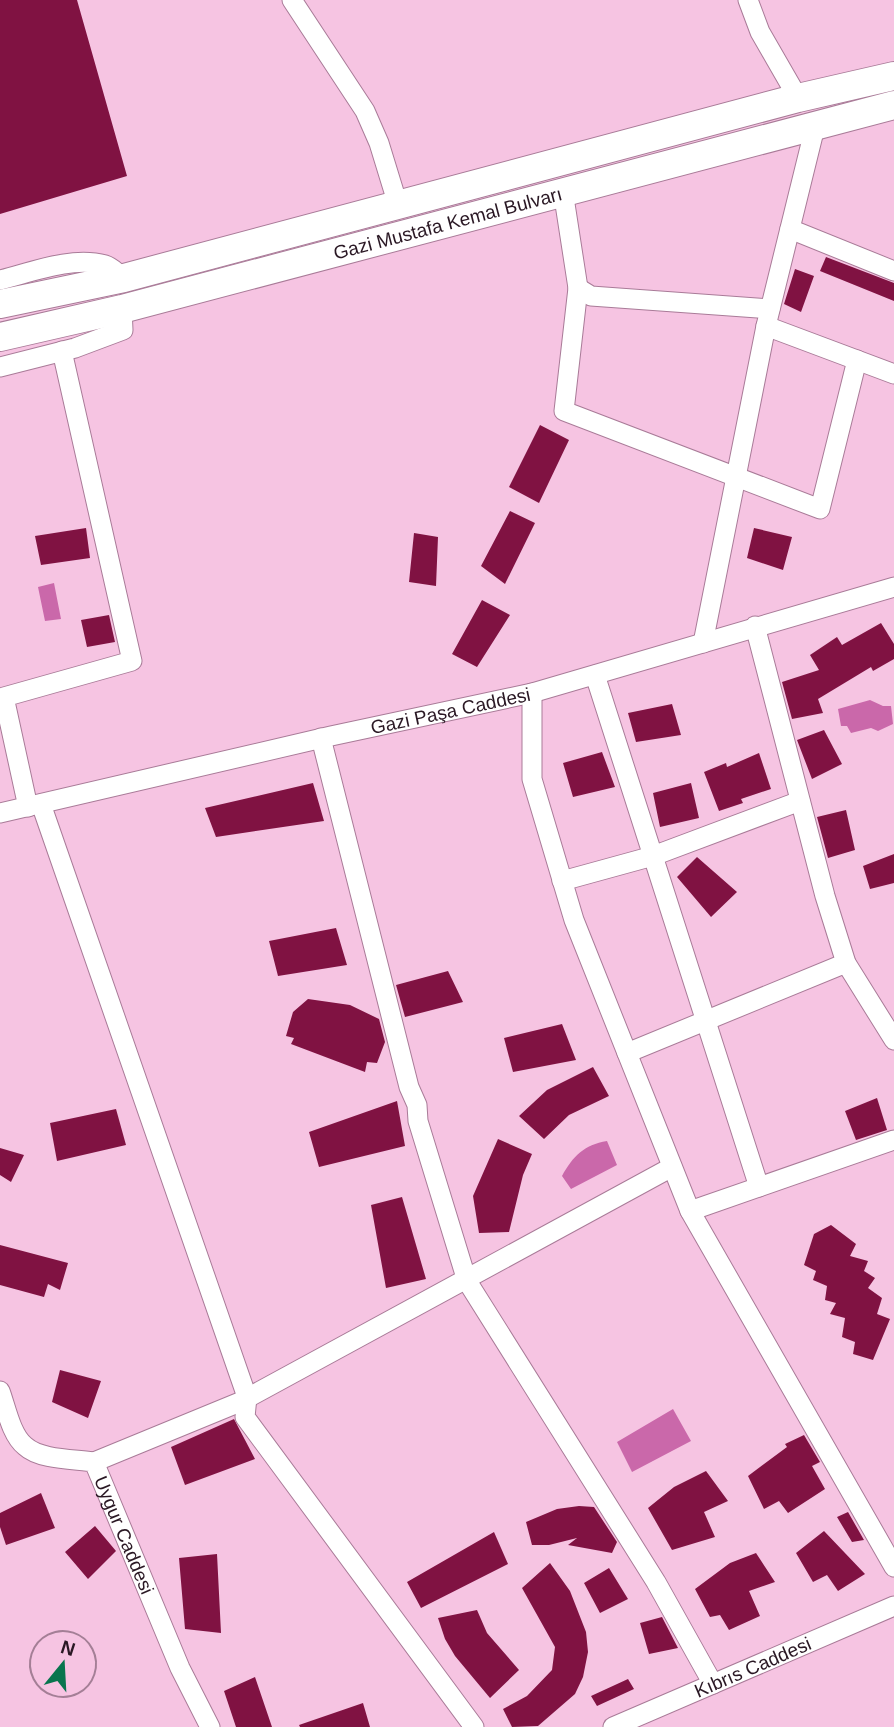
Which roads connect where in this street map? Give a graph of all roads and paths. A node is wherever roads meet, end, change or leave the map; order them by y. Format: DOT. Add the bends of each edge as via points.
graph roads {
  1 [pos="292,0"];
  2 [pos="748,0"];
  3 [pos="894,76"];
  4 [pos="798,98"];
  5 [pos="894,105"];
  6 [pos="816,123"];
  7 [pos="563,191"];
  8 [pos="398,205"];
  9 [pos="790,229"];
  10 [pos="894,271"];
  11 [pos="124,278"];
  12 [pos="0,280"];
  13 [pos="578,288"];
  14 [pos="0,304"];
  15 [pos="122,309"];
  16 [pos="768,317"];
  17 [pos="1,337"];
  18 [pos="62,351"];
  19 [pos="857,360"];
  20 [pos="0,367"];
  21 [pos="894,374"];
  22 [pos="736,477"];
  23 [pos="894,587"];
  24 [pos="755,626"];
  25 [pos="703,643"];
  26 [pos="595,675"];
  27 [pos="532,694"];
  28 [pos="321,738"];
  29 [pos="800,801"];
  30 [pos="34,805"];
  31 [pos="0,813"];
  32 [pos="653,856"];
  33 [pos="562,881"];
  34 [pos="846,963"];
  35 [pos="706,1021"];
  36 [pos="894,1040"];
  37 [pos="627,1053"];
  38 [pos="894,1140"];
  39 [pos="672,1167"];
  40 [pos="759,1187"];
  41 [pos="690,1211"];
  42 [pos="467,1281"];
  43 [pos="0,1391"];
  44 [pos="247,1397"];
  45 [pos="94,1462"];
  46 [pos="894,1567"];
  47 [pos="894,1606"];
  48 [pos="713,1684"];
  49 [pos="210,1727"];
  50 [pos="474,1727"];
  51 [pos="613,1727"];
  1 -- 8 [label="street" via="365,111"];
  2 -- 4 [label="street" via="760,32"];
  3 -- 4 [label="highway, Gazi Mustafa Kemal Bulvarı"];
  4 -- 8 [label="highway, Gazi Mustafa Kemal Bulvarı"];
  5 -- 6 [label="highway, Gazi Mustafa Kemal Bulvarı"];
  6 -- 7 [label="highway, Gazi Mustafa Kemal Bulvarı"];
  6 -- 9 [label="street"];
  7 -- 13 [label="street"];
  7 -- 15 [label="highway, Gazi Mustafa Kemal Bulvarı"];
  8 -- 11 [label="highway, Gazi Mustafa Kemal Bulvarı"];
  9 -- 10 [label="street"];
  9 -- 16 [label="street"];
  11 -- 12 [label="street" via="107,266 82,263"];
  11 -- 14 [label="highway, Gazi Mustafa Kemal Bulvarı"];
  13 -- 16 [label="street" via="591,296"];
  13 -- 22 [label="street" via="564,411"];
  15 -- 17 [label="highway, Gazi Mustafa Kemal Bulvarı"];
  15 -- 18 [label="street" via="123,330"];
  16 -- 19 [label="street"];
  16 -- 22 [label="street"];
  18 -- 20 [label="street"];
  18 -- 30 [label="street" via="132,661 4,696"];
  19 -- 21 [label="street"];
  19 -- 22 [label="street" via="820,509"];
  22 -- 25 [label="street"];
  23 -- 24 [label="street, Gazi Paşa Caddesi"];
  24 -- 25 [label="street, Gazi Paşa Caddesi"];
  24 -- 29 [label="street"];
  25 -- 26 [label="street, Gazi Paşa Caddesi"];
  26 -- 27 [label="street, Gazi Paşa Caddesi"];
  26 -- 32 [label="street"];
  27 -- 28 [label="street, Gazi Paşa Caddesi"];
  27 -- 33 [label="street" via="532,779"];
  28 -- 30 [label="street, Gazi Paşa Caddesi"];
  28 -- 42 [label="street" via="418,1121"];
  29 -- 32 [label="street"];
  29 -- 34 [label="street"];
  30 -- 31 [label="street, Gazi Paşa Caddesi"];
  30 -- 44 [label="street"];
  32 -- 33 [label="street"];
  32 -- 35 [label="street"];
  33 -- 37 [label="street"];
  34 -- 35 [label="street"];
  34 -- 36 [label="street"];
  35 -- 37 [label="street"];
  35 -- 40 [label="street"];
  37 -- 39 [label="street"];
  38 -- 40 [label="street"];
  39 -- 41 [label="street"];
  39 -- 42 [label="street"];
  40 -- 41 [label="street"];
  41 -- 46 [label="street"];
  42 -- 44 [label="street"];
  42 -- 48 [label="street" via="656,1582"];
  43 -- 45 [label="street, Uygur Caddesi" via="25,1447"];
  44 -- 45 [label="street"];
  44 -- 50 [label="street" via="245,1417"];
  45 -- 49 [label="street, Uygur Caddesi" via="180,1668"];
  47 -- 48 [label="street, Kıbrıs Caddesi"];
  48 -- 51 [label="street, Kıbrıs Caddesi"];
}
